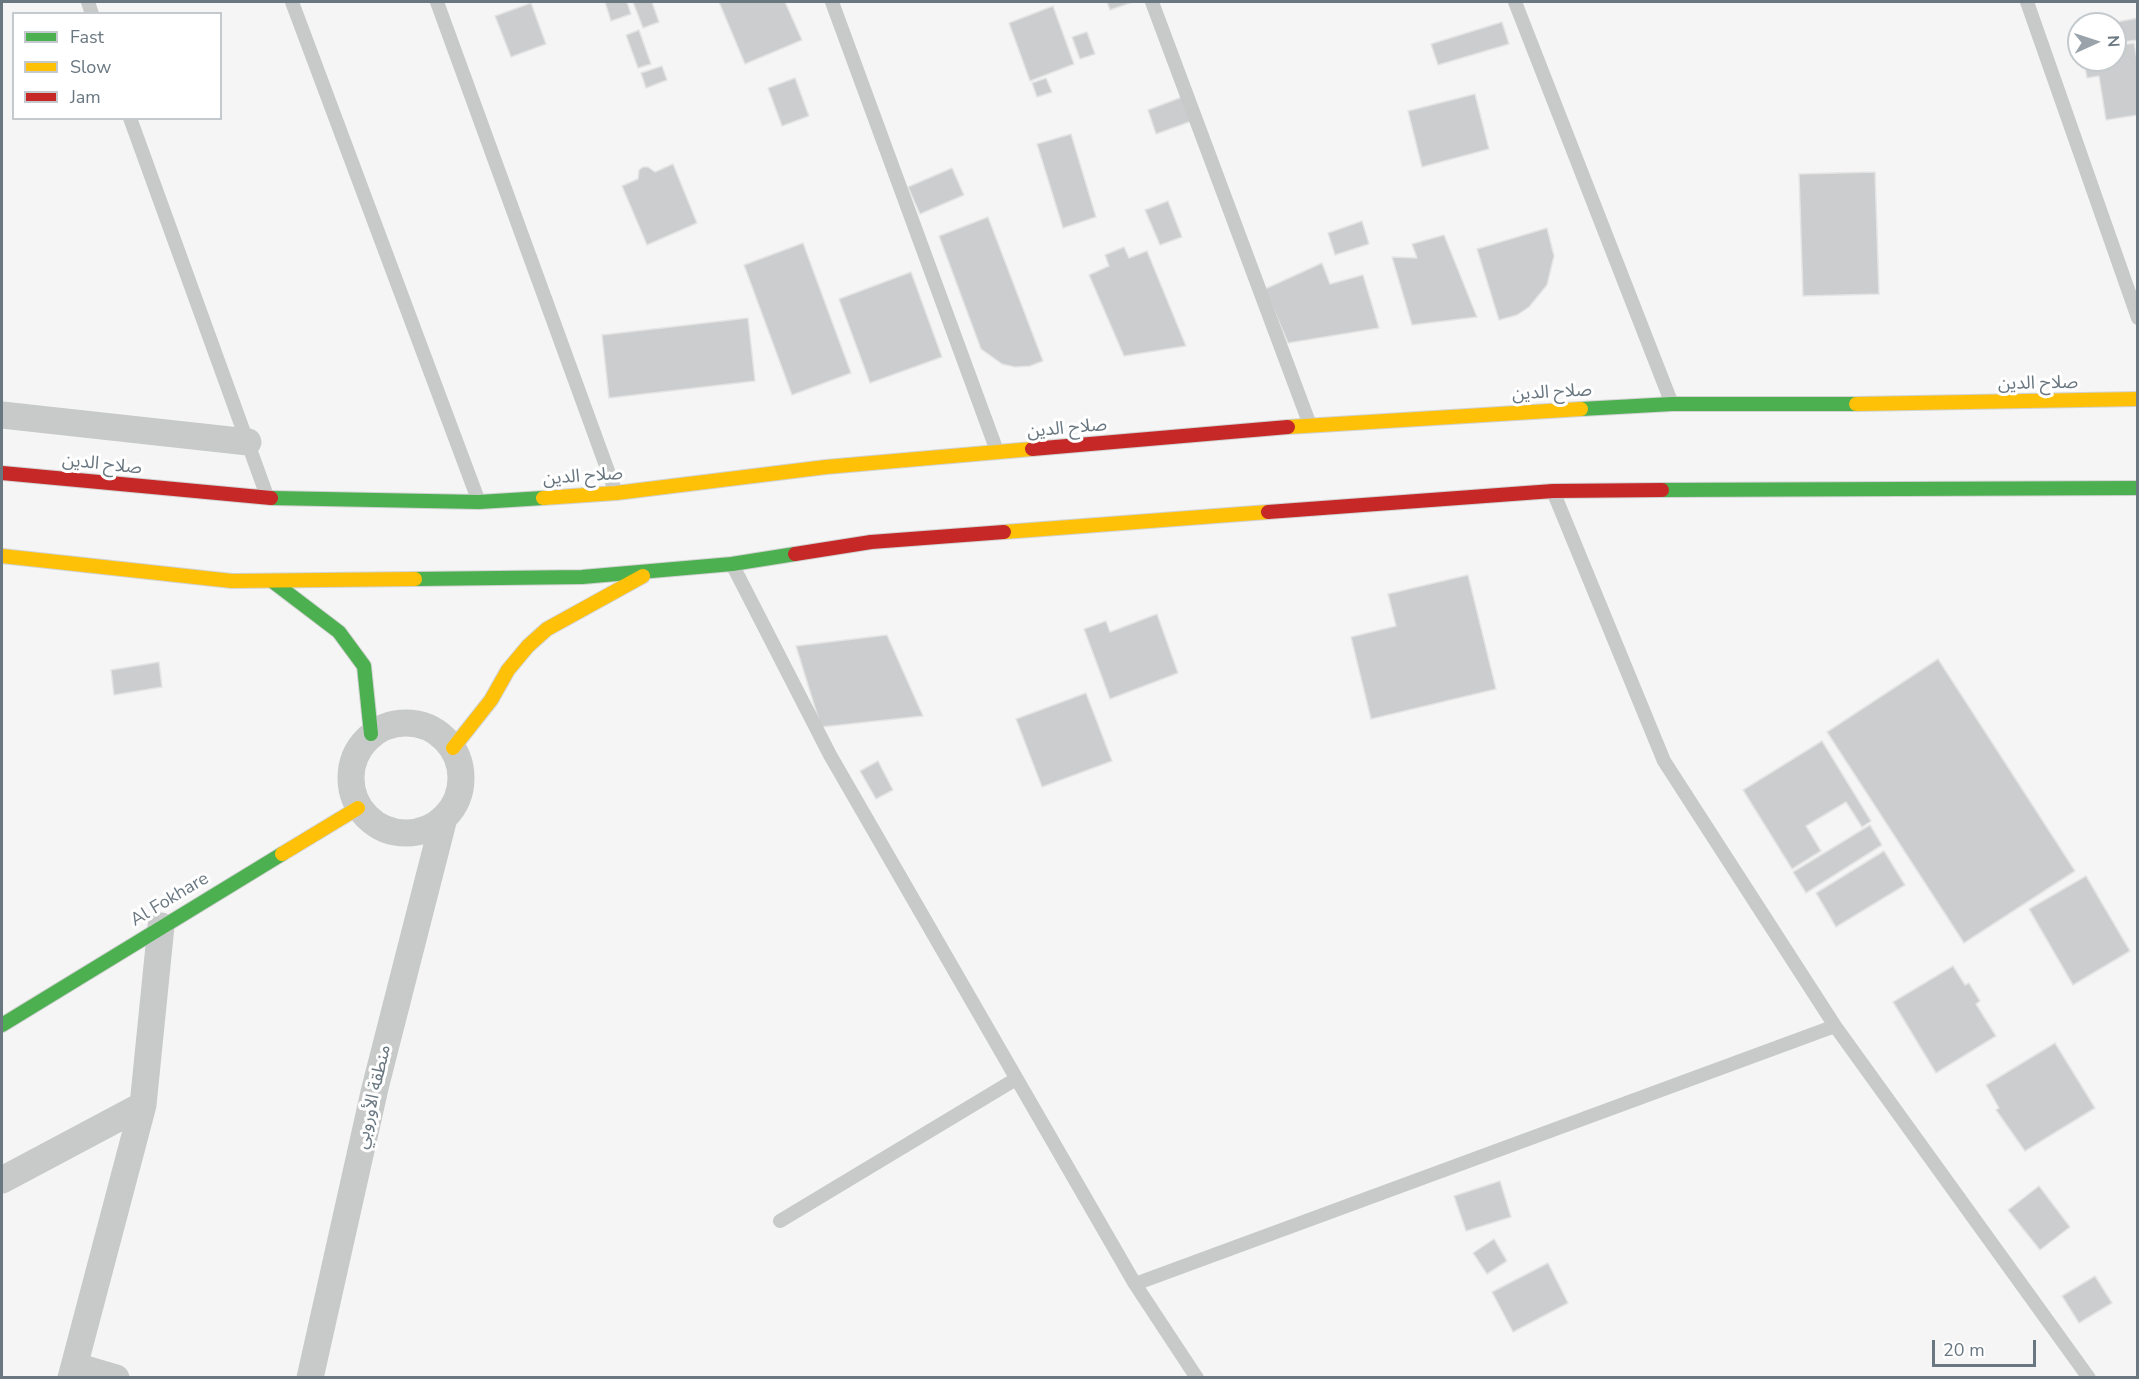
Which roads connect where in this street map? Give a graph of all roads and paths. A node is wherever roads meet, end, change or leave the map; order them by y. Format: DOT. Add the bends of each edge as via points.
graph roads {
  1 [pos="292,2"];
  2 [pos="437,2"];
  3 [pos="832,2"];
  4 [pos="1152,2"];
  5 [pos="1515,2"];
  6 [pos="2027,2"];
  7 [pos="131,120"];
  8 [pos="2138,318"];
  9 [pos="2138,399"];
  10 [pos="1672,404"];
  11 [pos="2,415"];
  12 [pos="1310,425"];
  13 [pos="248,442"];
  14 [pos="997,453"];
  15 [pos="2,473"];
  16 [pos="2138,488"];
  17 [pos="1554,491"];
  18 [pos="616,493"];
  19 [pos="268,498"];
  20 [pos="479,502"];
  21 [pos="2,556"];
  22 [pos="732,564"];
  23 [pos="651,572"];
  24 [pos="272,581"];
  25 [pos="371,734"];
  26 [pos="453,748"];
  27 [pos="358,808"];
  28 [pos="444,818"];
  29 [pos="161,926"];
  30 [pos="2,1025"];
  31 [pos="1835,1026"];
  32 [pos="1016,1079"];
  33 [pos="143,1105"];
  34 [pos="2,1180"];
  35 [pos="780,1221"];
  36 [pos="1135,1284"];
  37 [pos="73,1372"];
  38 [pos="116,1377"];
  39 [pos="310,1377"];
  40 [pos="1197,1377"];
  41 [pos="2089,1377"];
  1 -- 20 [label="lane"];
  2 -- 18 [label="lane"];
  3 -- 14 [label="lane"];
  4 -- 12 [label="lane"];
  5 -- 10 [label="lane"];
  6 -- 8 [label="lane"];
  7 -- 13 [label="lane"];
  9 -- 10 [label="main road, صلاح الدين"];
  10 -- 12 [label="main road, صلاح الدين"];
  11 -- 13 [label="street"];
  12 -- 14 [label="main road, صلاح الدين"];
  13 -- 19 [label="lane"];
  14 -- 18 [label="main road, صلاح الدين" via="826,467"];
  15 -- 19 [label="main road, صلاح الدين"];
  16 -- 17 [label="main road"];
  17 -- 22 [label="main road" via="870,542"];
  17 -- 31 [label="lane" via="1664,761"];
  18 -- 20 [label="main road, صلاح الدين"];
  19 -- 20 [label="main road, صلاح الدين"];
  21 -- 24 [label="main road" via="232,581"];
  22 -- 23 [label="main road"];
  22 -- 32 [label="lane" via="830,755"];
  23 -- 24 [label="main road"];
  23 -- 26 [label="main road" via="547,629 508,670 491,700"];
  24 -- 25 [label="main road" via="339,632 364,666"];
  25 -- 26 [label="street" via="388,725 424,725"];
  25 -- 27 [label="street" via="359,747 352,764 350,782"];
  26 -- 28 [label="street" via="460,766 460,785"];
  27 -- 28 [label="street" via="378,826 395,832 413,833"];
  27 -- 29 [label="main road, Al Fokhare"];
  28 -- 39 [label="street, منطقة الأوروبي" via="375,1088"];
  29 -- 30 [label="main road, Al Fokhare"];
  29 -- 33 [label="street"];
  31 -- 36 [label="lane"];
  31 -- 41 [label="lane"];
  32 -- 35 [label="lane"];
  32 -- 36 [label="lane"];
  33 -- 34 [label="street"];
  33 -- 37 [label="street"];
  36 -- 40 [label="lane"];
  37 -- 38 [label="street"];
}
